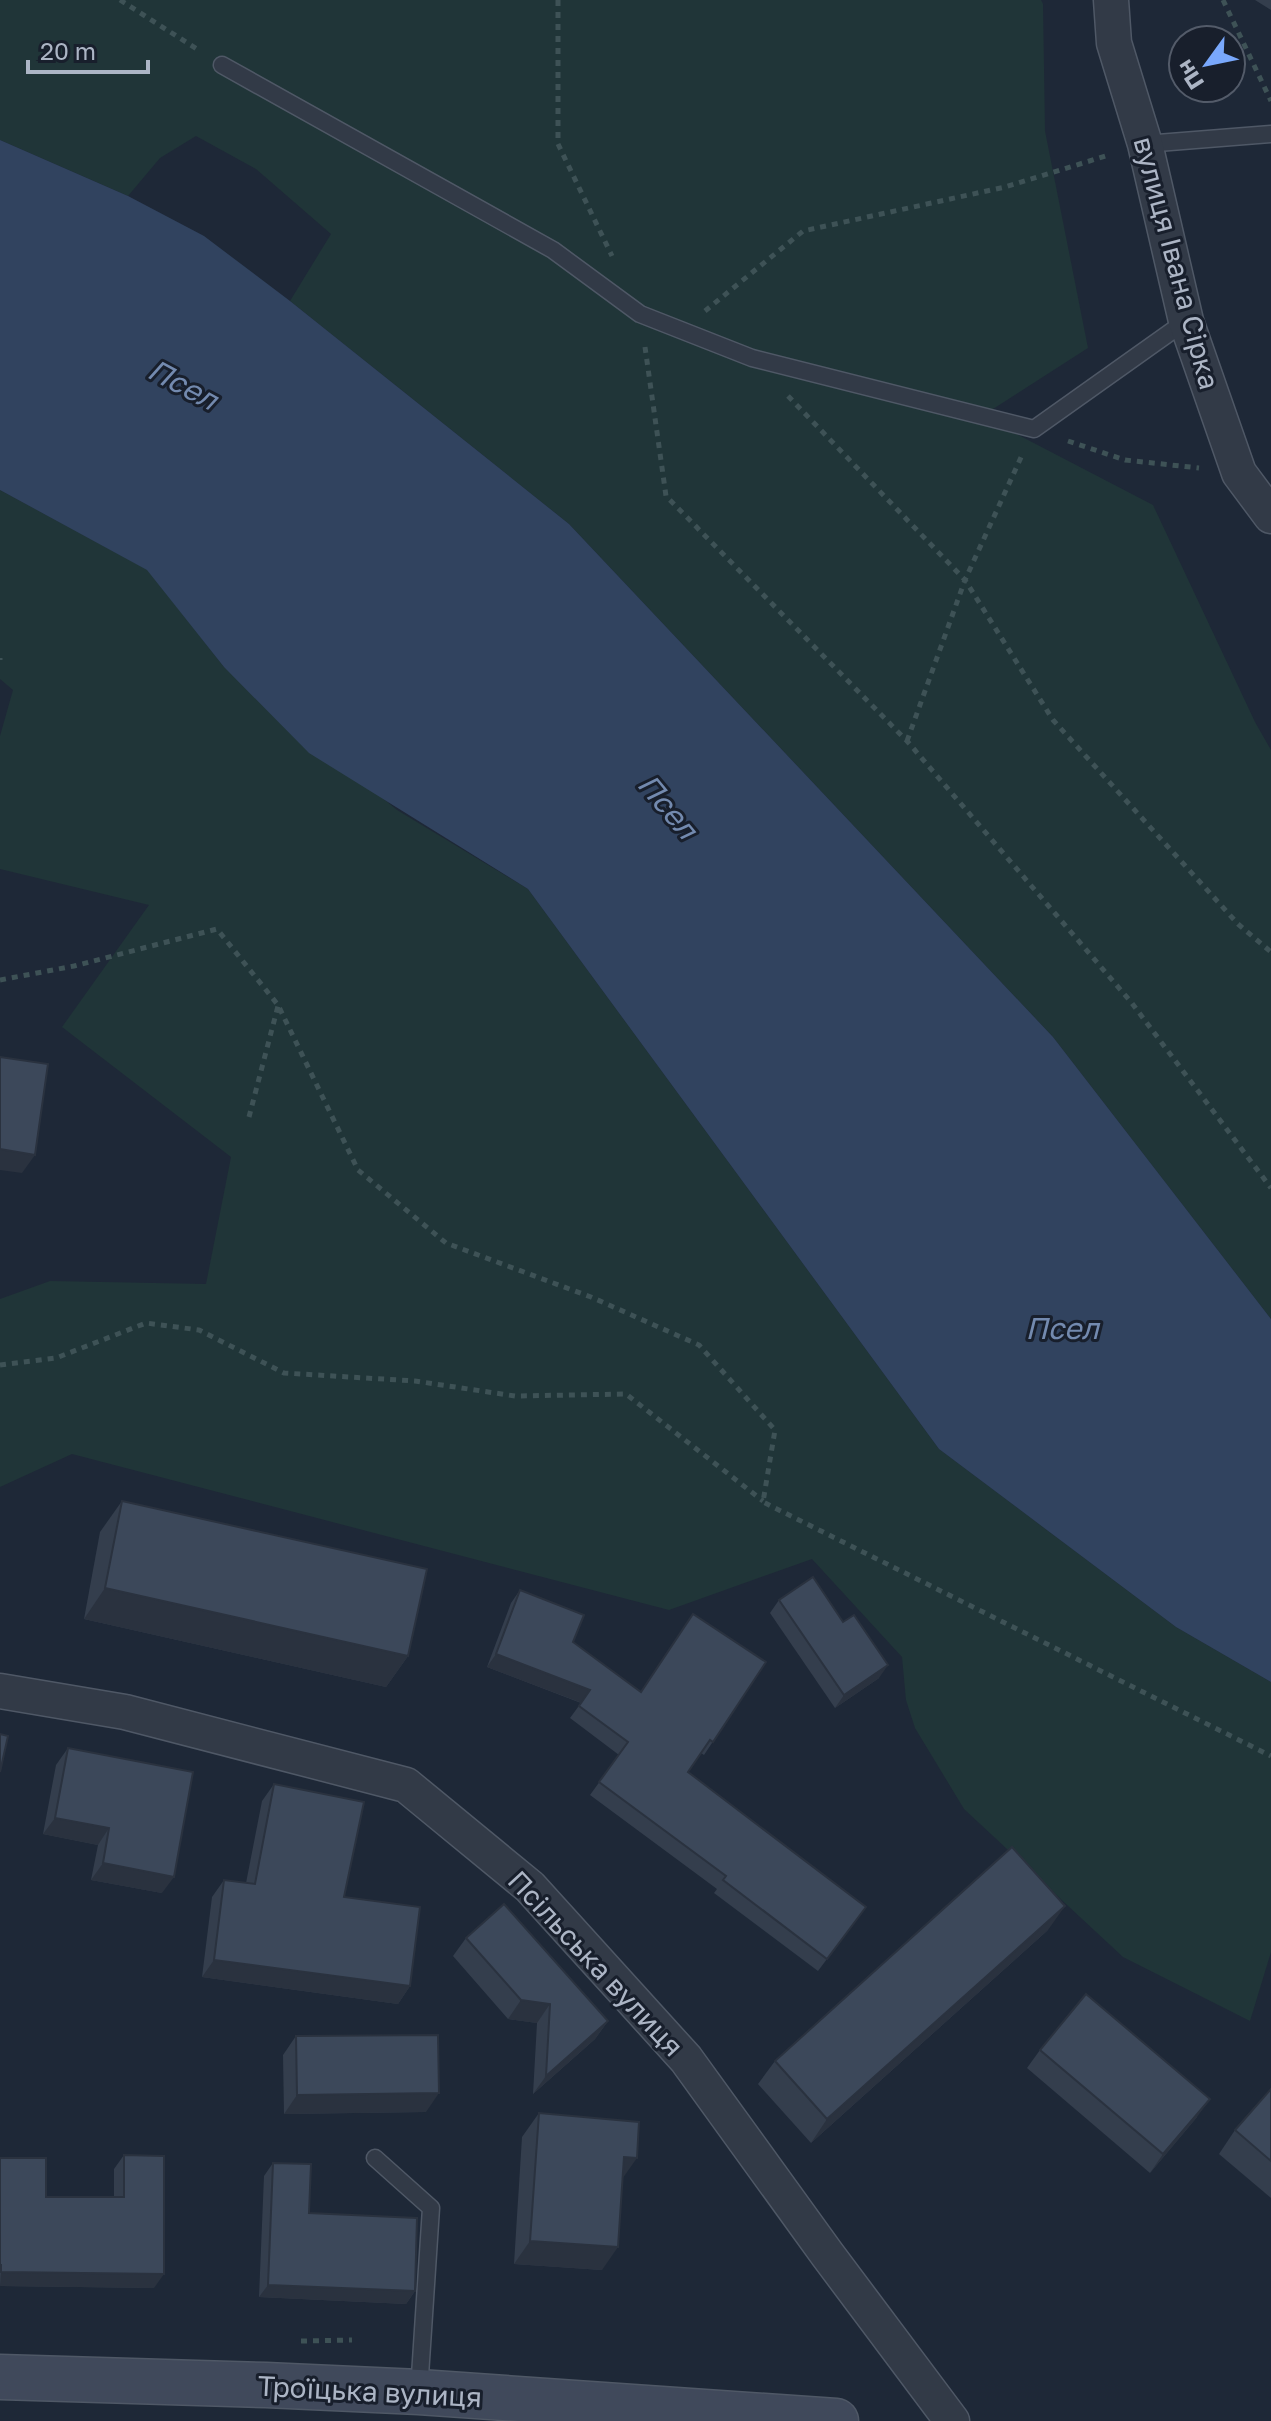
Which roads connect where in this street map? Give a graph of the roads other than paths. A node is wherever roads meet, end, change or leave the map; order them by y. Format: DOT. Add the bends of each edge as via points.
graph roads {
  1 [pos="1111,0"];
  2 [pos="222,65"];
  3 [pos="1271,134"];
  4 [pos="1145,144"];
  5 [pos="1186,321"];
  6 [pos="1271,516"];
  7 [pos="0,1691"];
  8 [pos="375,2158"];
  9 [pos="0,2377"];
  10 [pos="419,2392"];
  11 [pos="836,2421"];
  12 [pos="952,2421"];
  1 -- 4 [label="street, вулиця Івана Сірка" via="1114,43"];
  2 -- 5 [label="lane" via="553,250 640,314 752,358 1034,429"];
  3 -- 4 [label="lane"];
  4 -- 5 [label="street, вулиця Івана Сірка"];
  5 -- 6 [label="street, вулиця Івана Сірка" via="1239,473"];
  7 -- 12 [label="street, Псільська вулиця" via="125,1712 406,1785 530,1887 686,2059"];
  8 -- 10 [label="lane" via="431,2208"];
  9 -- 10 [label="main road, Троїцька вулиця"];
  10 -- 11 [label="main road, Троїцька вулиця"];
}
